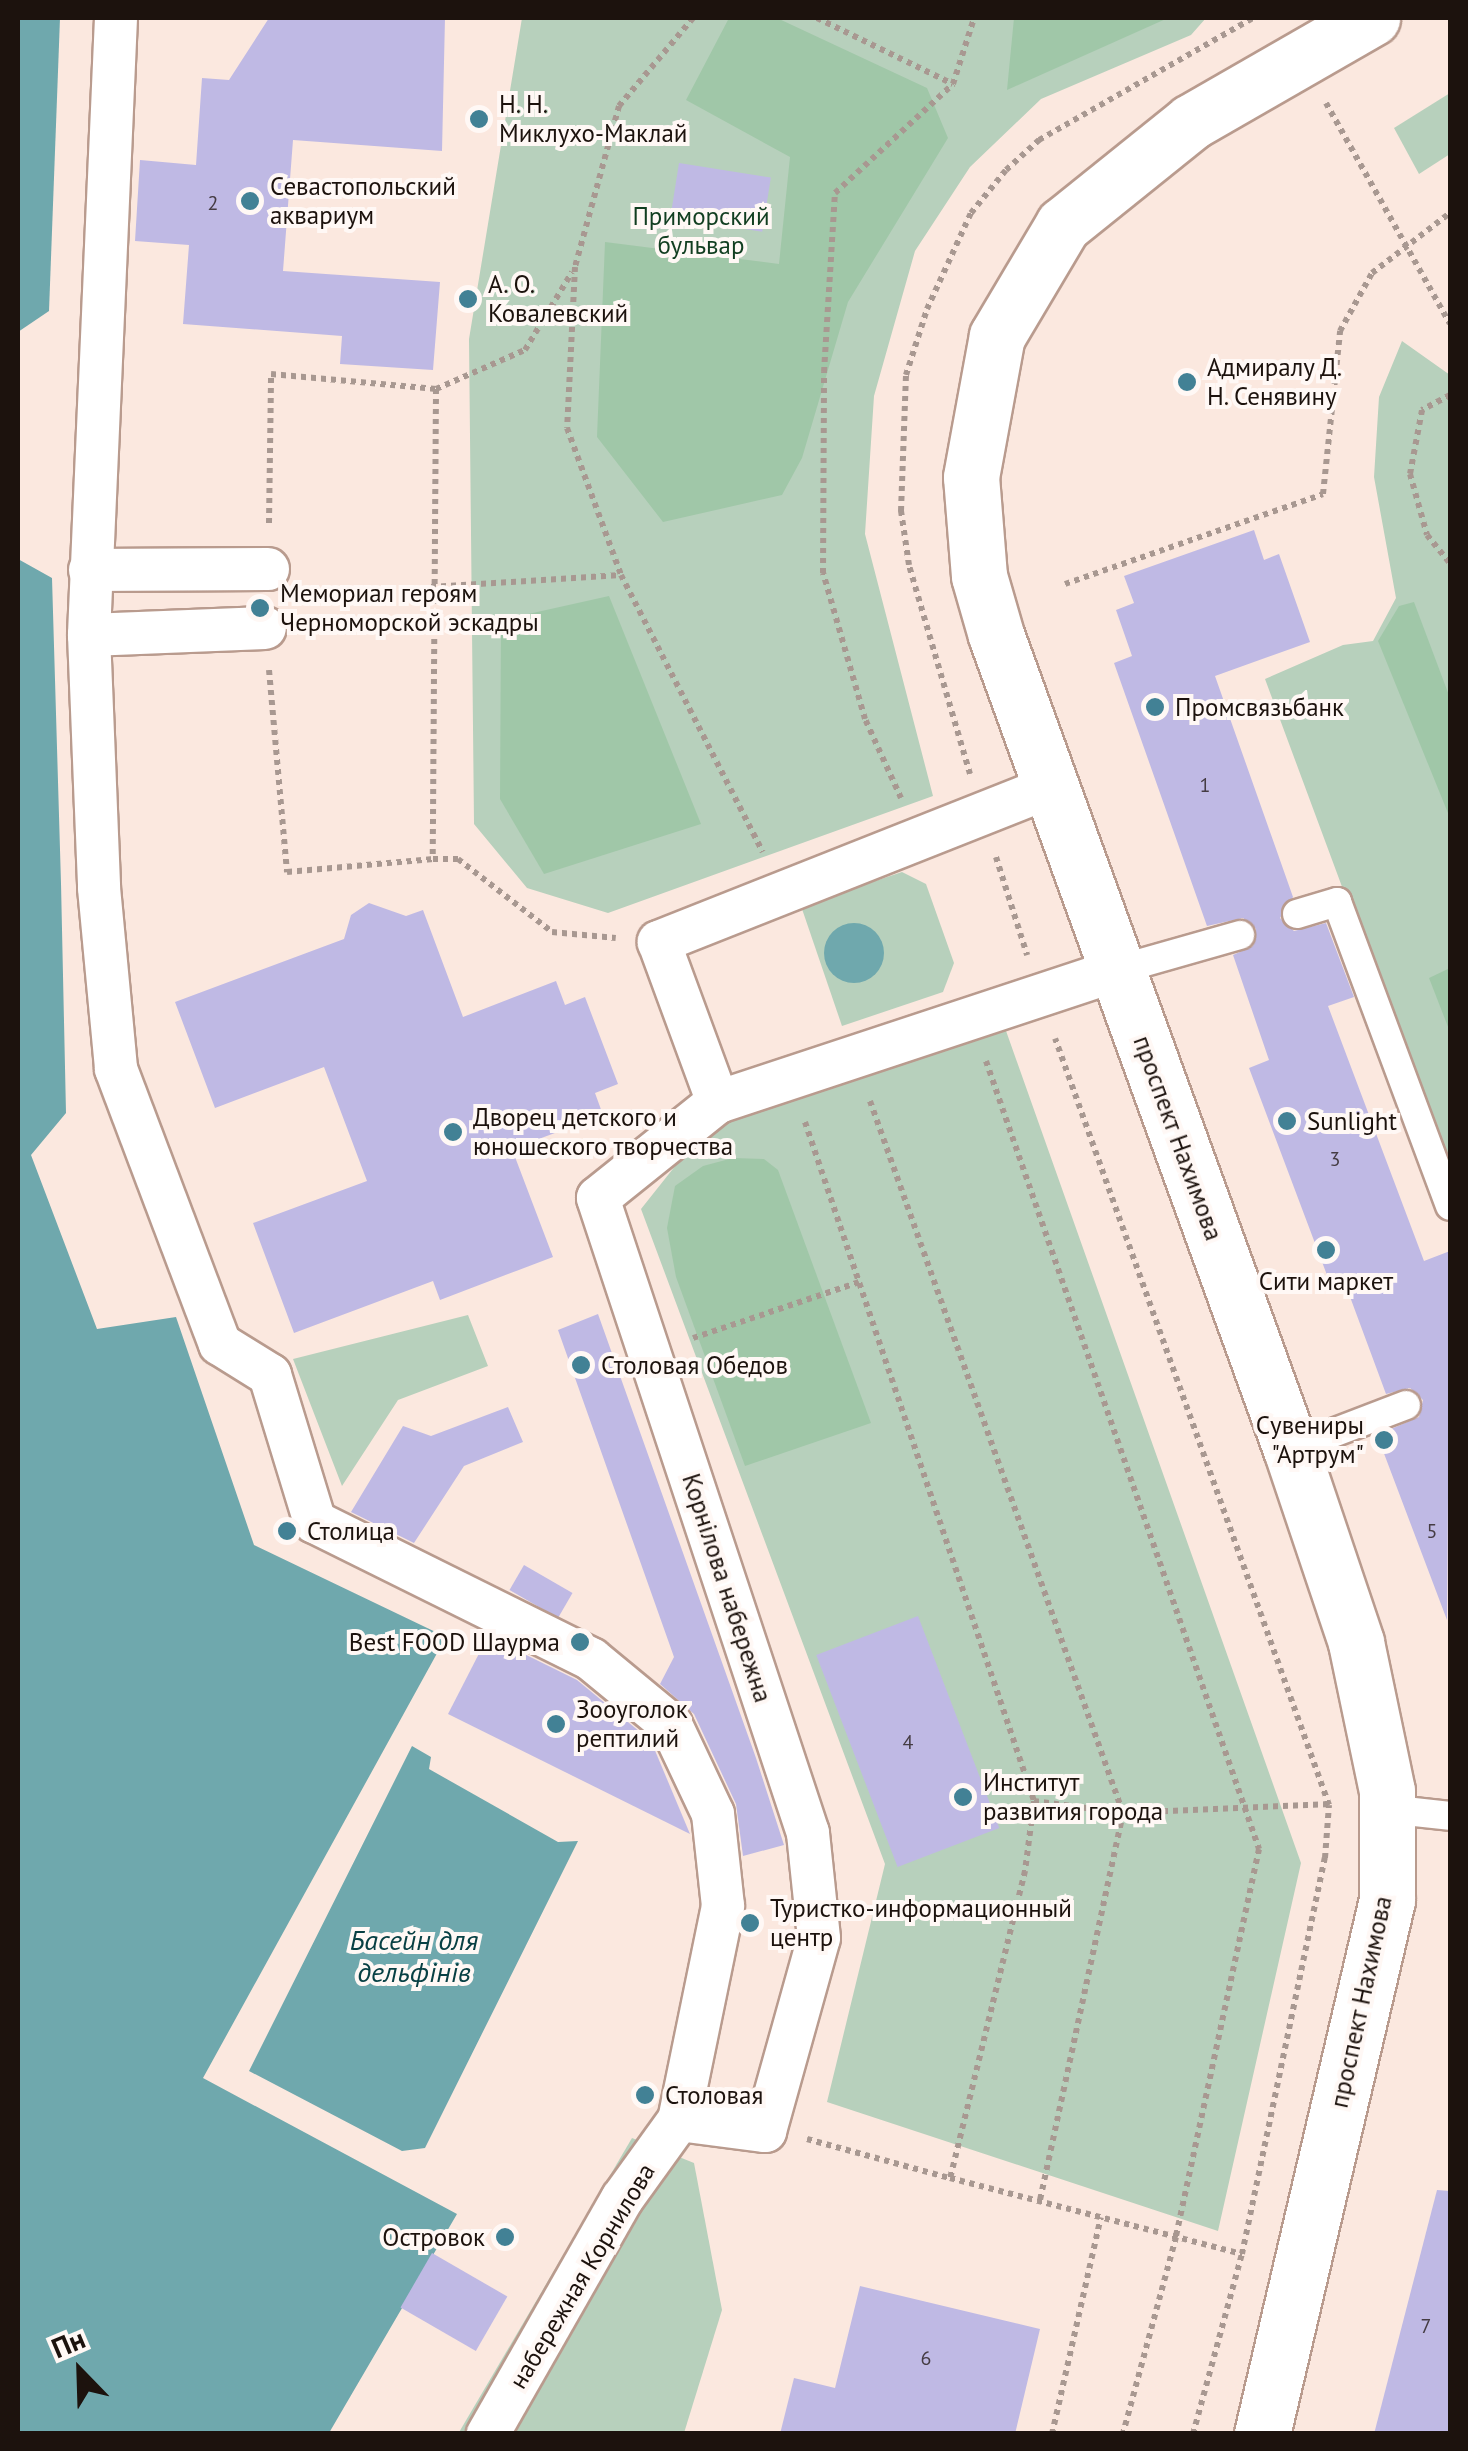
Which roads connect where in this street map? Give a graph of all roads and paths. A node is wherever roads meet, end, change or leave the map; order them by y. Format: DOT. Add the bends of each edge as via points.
graph roads {
  1 [pos="116,18"];
  2 [pos="693,18"];
  3 [pos="817,18"];
  4 [pos="974,18"];
  5 [pos="1372,18"];
  6 [pos="952,84"];
  7 [pos="1320,92"];
  8 [pos="1450,213"];
  9 [pos="1405,244"];
  10 [pos="575,267"];
  11 [pos="1450,324"];
  12 [pos="436,390"];
  13 [pos="1450,395"];
  14 [pos="1450,563"];
  15 [pos="268,569"];
  16 [pos="90,570"];
  17 [pos="621,575"];
  18 [pos="1065,584"];
  19 [pos="431,588"];
  20 [pos="265,628"];
  21 [pos="89,634"];
  22 [pos="1050,788"];
  23 [pos="982,816"];
  24 [pos="920,840"];
  25 [pos="432,859"];
  26 [pos="784,894"];
  27 [pos="1298,914"];
  28 [pos="1240,934"];
  29 [pos="659,942"];
  30 [pos="1117,970"];
  31 [pos="1040,996"];
  32 [pos="972,1019"];
  33 [pos="854,1057"];
  34 [pos="790,1078"];
  35 [pos="718,1102"];
  36 [pos="1450,1206"];
  37 [pos="859,1282"];
  38 [pos="649,1352"];
  39 [pos="1406,1405"];
  40 [pos="1291,1449"];
  41 [pos="1387,1800"];
  42 [pos="1034,1801"];
  43 [pos="1329,1805"];
  44 [pos="1244,1808"];
  45 [pos="1122,1813"];
  46 [pos="1450,1816"];
  47 [pos="679,2120"];
  48 [pos="809,2140"];
  49 [pos="950,2178"];
  50 [pos="1040,2200"];
  51 [pos="1101,2217"];
  52 [pos="1176,2236"];
  53 [pos="1242,2254"];
  54 [pos="488,2434"];
  55 [pos="1052,2434"];
  56 [pos="1123,2434"];
  57 [pos="1193,2434"];
  58 [pos="1262,2434"];
  1 -- 16 [label="street"];
  2 -- 10 [label="path" via="619,106"];
  3 -- 6 [label="path"];
  4 -- 6 [label="path"];
  5 -- 22 [label="main road, проспект Нахимова" via="1191,122 1096,194 1063,225 997,336 974,436 977,558 996,635"];
  6 -- 24 [label="path" via="836,193 824,372 823,573 865,719"];
  7 -- 9 [label="path"];
  8 -- 9 [label="path"];
  9 -- 11 [label="path"];
  9 -- 18 [label="path" via="1372,273 1340,331 1323,494"];
  10 -- 12 [label="path" via="525,350"];
  10 -- 17 [label="path" via="567,428"];
  12 -- 15 [label="path" via="271,374"];
  12 -- 19 [label="path"];
  13 -- 14 [label="path" via="1422,410 1410,474 1428,535"];
  15 -- 16 [label="street"];
  16 -- 21 [label="street"];
  17 -- 19 [label="path"];
  17 -- 26 [label="path"];
  19 -- 25 [label="path"];
  20 -- 21 [label="street"];
  20 -- 25 [label="path" via="287,872"];
  21 -- 47 [label="street" via="99,888 116,1068 220,1344 270,1375 315,1522 592,1659 671,1725 713,1814 722,1906"];
  22 -- 23 [label="street"];
  22 -- 30 [label="main road, проспект Нахимова"];
  23 -- 24 [label="street"];
  23 -- 31 [label="path"];
  24 -- 26 [label="street"];
  25 -- 29 [label="path" via="458,859 552,932"];
  26 -- 29 [label="street"];
  27 -- 36 [label="lane" via="1336,902"];
  28 -- 30 [label="lane"];
  29 -- 35 [label="street"];
  30 -- 31 [label="street"];
  30 -- 40 [label="main road, проспект Нахимова"];
  31 -- 32 [label="street"];
  31 -- 43 [label="path"];
  32 -- 33 [label="street"];
  32 -- 44 [label="path"];
  33 -- 34 [label="street"];
  33 -- 45 [label="path"];
  34 -- 35 [label="street"];
  34 -- 37 [label="path"];
  35 -- 38 [label="street, Корнілова набережна" via="598,1198"];
  37 -- 38 [label="path"];
  37 -- 42 [label="path"];
  38 -- 47 [label="street, Корнілова набережна" via="808,1832 819,1938 765,2131"];
  39 -- 40 [label="lane"];
  40 -- 41 [label="main road, проспект Нахимова" via="1356,1642"];
  41 -- 43 [label="path"];
  41 -- 46 [label="lane"];
  41 -- 58 [label="main road, проспект Нахимова" via="1386,1900"];
  42 -- 45 [label="path"];
  42 -- 49 [label="path" via="1025,1871"];
  43 -- 44 [label="path"];
  43 -- 53 [label="path" via="1325,1858"];
  44 -- 45 [label="path"];
  44 -- 52 [label="path" via="1259,1849"];
  45 -- 50 [label="path"];
  47 -- 54 [label="street, набережная Корнилова" via="622,2199"];
  48 -- 49 [label="path"];
  49 -- 50 [label="path"];
  50 -- 51 [label="path"];
  51 -- 52 [label="path"];
  51 -- 55 [label="path"];
  52 -- 53 [label="path"];
  52 -- 56 [label="path"];
  53 -- 57 [label="path"];
}
